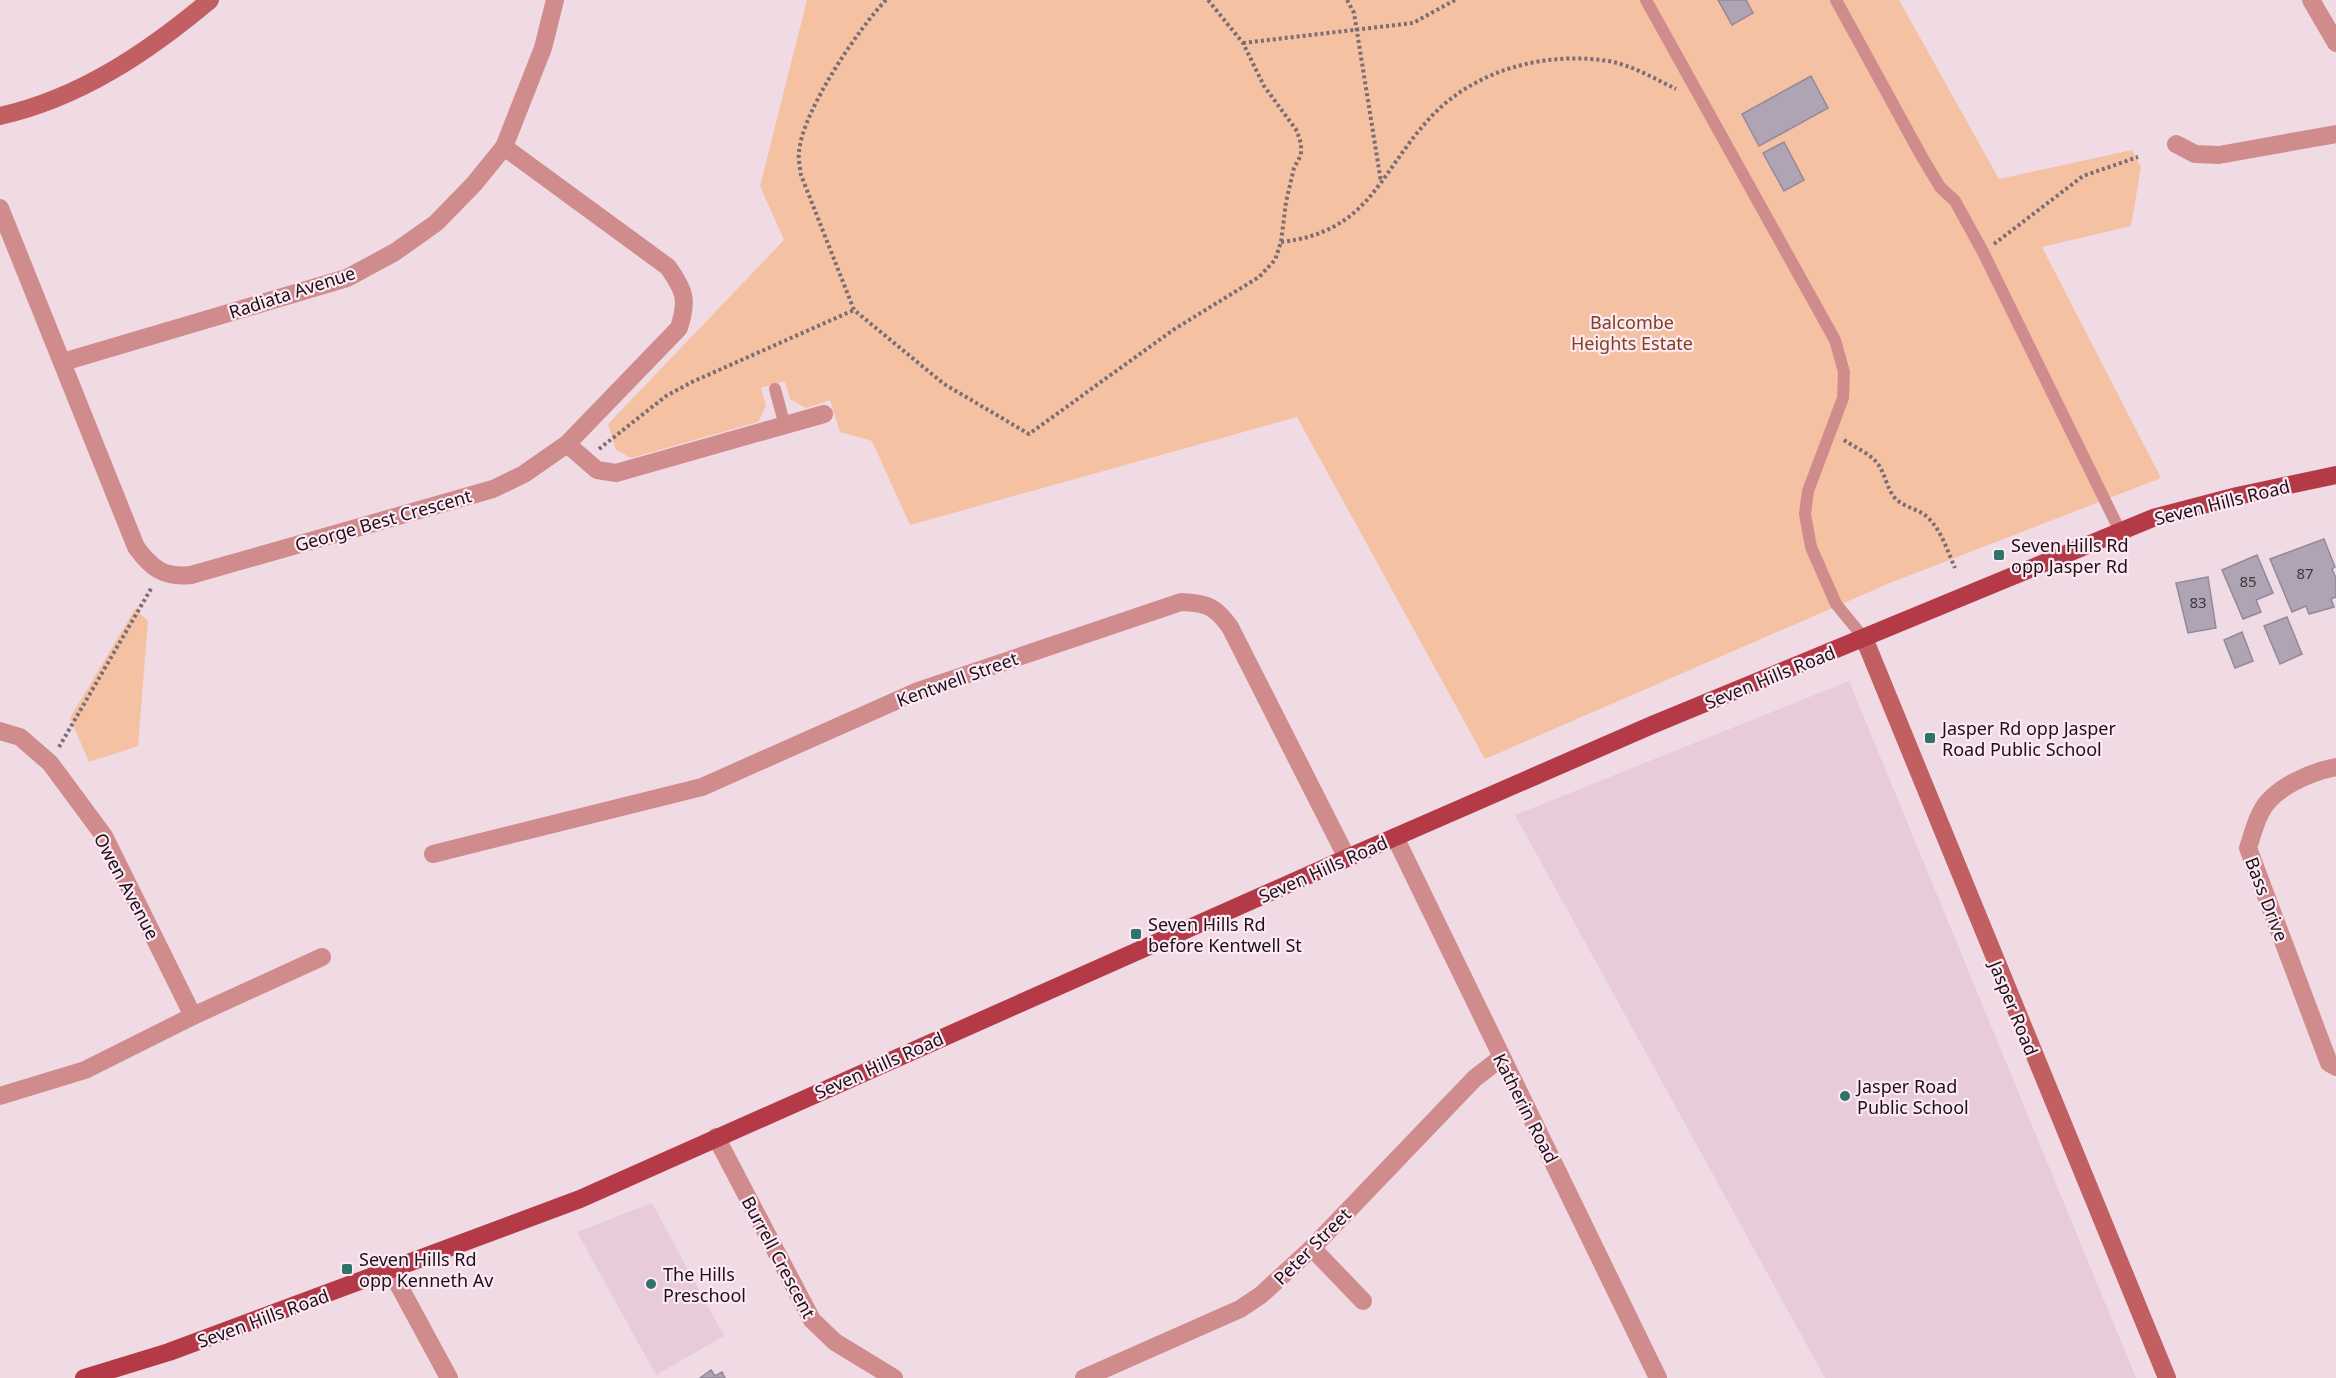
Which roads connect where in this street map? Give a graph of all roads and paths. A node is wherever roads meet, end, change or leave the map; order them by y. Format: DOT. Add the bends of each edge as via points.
graph roads {
  1 [pos="210,0"];
  2 [pos="555,0"];
  3 [pos="886,0"];
  4 [pos="1209,0"];
  5 [pos="1347,0"];
  6 [pos="1455,0"];
  7 [pos="1646,0"];
  8 [pos="1836,0"];
  9 [pos="2311,0"];
  10 [pos="1357,30"];
  11 [pos="1243,43"];
  12 [pos="2336,43"];
  13 [pos="1702,100"];
  14 [pos="0,116"];
  15 [pos="2336,134"];
  16 [pos="2176,144"];
  17 [pos="504,147"];
  18 [pos="2138,157"];
  19 [pos="1382,183"];
  20 [pos="0,208"];
  21 [pos="1281,242"];
  22 [pos="1983,252"];
  23 [pos="854,310"];
  24 [pos="63,362"];
  25 [pos="775,389"];
  26 [pos="824,414"];
  27 [pos="784,426"];
  28 [pos="1832,432"];
  29 [pos="567,444"];
  30 [pos="584,461"];
  31 [pos="2336,475"];
  32 [pos="2120,531"];
  33 [pos="1954,568"];
  34 [pos="160,572"];
  35 [pos="1864,638"];
  36 [pos="0,731"];
  37 [pos="50,763"];
  38 [pos="2336,767"];
  39 [pos="1395,837"];
  40 [pos="433,854"];
  41 [pos="1347,858"];
  42 [pos="322,957"];
  43 [pos="193,1016"];
  44 [pos="1501,1058"];
  45 [pos="2336,1067"];
  46 [pos="0,1096"];
  47 [pos="716,1137"];
  48 [pos="1312,1248"];
  49 [pos="391,1271"];
  50 [pos="1363,1301"];
  51 [pos="84,1378"];
  52 [pos="449,1378"];
  53 [pos="894,1378"];
  54 [pos="1084,1378"];
  55 [pos="1658,1378"];
  56 [pos="2167,1378"];
  1 -- 14 [label="street" via="169,34 97,80 50,101"];
  2 -- 17 [label="street, Radiata Avenue" via="543,48"];
  3 -- 23 [label="path" via="847,48 813,111 799,153 808,196"];
  4 -- 11 [label="path"];
  5 -- 10 [label="path"];
  6 -- 10 [label="path" via="1413,23"];
  7 -- 13 [label="lane"];
  8 -- 22 [label="lane" via="1922,157 1940,187 1955,201"];
  9 -- 12 [label="street"];
  10 -- 11 [label="path"];
  10 -- 19 [label="path"];
  11 -- 21 [label="path" via="1264,86 1297,131 1301,144 1286,202"];
  13 -- 19 [label="path" via="1610,61 1548,60 1521,64 1490,76 1452,99 1430,119"];
  13 -- 28 [label="lane" via="1835,340 1844,372 1843,398"];
  15 -- 16 [label="street" via="2219,155 2195,154"];
  17 -- 24 [label="street, Radiata Avenue" via="436,223 347,278"];
  17 -- 29 [label="street, George Best Crescent" via="668,267 680,284 686,305 679,328"];
  18 -- 22 [label="path" via="2083,176"];
  19 -- 21 [label="path" via="1365,206 1344,221 1317,234"];
  20 -- 24 [label="street"];
  21 -- 23 [label="path" via="1275,260 1259,277 1173,330 1029,434 944,384"];
  22 -- 32 [label="lane"];
  23 -- 30 [label="path" via="666,396"];
  24 -- 34 [label="street" via="136,547"];
  25 -- 27 [label="lane"];
  26 -- 27 [label="street"];
  27 -- 30 [label="street" via="631,471 597,470"];
  28 -- 33 [label="path" via="1875,461 1892,495 1930,522"];
  28 -- 35 [label="lane" via="1805,503 1807,534 1836,604"];
  29 -- 30 [label="street"];
  29 -- 34 [label="street, George Best Crescent" via="524,474 493,489 191,575 175,577"];
  31 -- 32 [label="main road, Seven Hills Road" via="2185,508"];
  32 -- 35 [label="main road, Seven Hills Road"];
  34 -- 37 [label="path"];
  35 -- 39 [label="main road, Seven Hills Road"];
  35 -- 56 [label="street, Jasper Road"];
  36 -- 37 [label="street, Owen Avenue" via="20,737"];
  37 -- 43 [label="street, Owen Avenue" via="104,836"];
  38 -- 45 [label="street, Bass Drive" via="2282,789 2262,811 2248,848 2329,1064"];
  39 -- 41 [label="main road, Seven Hills Road"];
  39 -- 44 [label="street, Katherin Road"];
  40 -- 41 [label="street, Kentwell Street" via="702,788 918,691 1181,602 1217,610 1230,627"];
  41 -- 47 [label="main road, Seven Hills Road"];
  42 -- 43 [label="street"];
  43 -- 46 [label="street" via="85,1070"];
  44 -- 48 [label="street, Peter Street" via="1475,1078"];
  44 -- 55 [label="street, Katherin Road"];
  47 -- 49 [label="main road, Seven Hills Road" via="580,1199"];
  47 -- 53 [label="street, Burrell Crescent" via="812,1320 835,1341"];
  48 -- 50 [label="street"];
  48 -- 54 [label="street, Peter Street" via="1245,1306"];
  49 -- 51 [label="main road, Seven Hills Road" via="169,1352"];
  49 -- 52 [label="street"];
}
